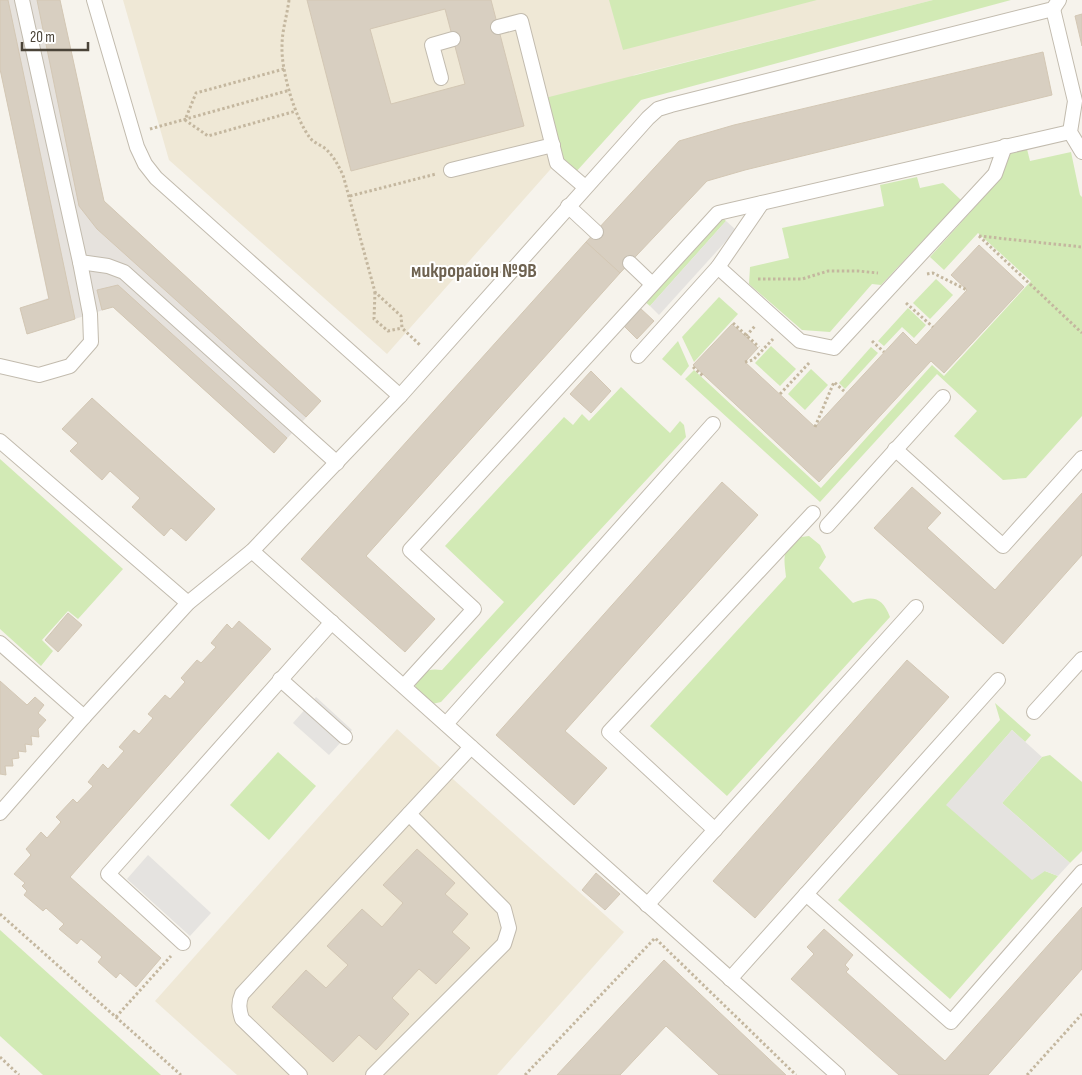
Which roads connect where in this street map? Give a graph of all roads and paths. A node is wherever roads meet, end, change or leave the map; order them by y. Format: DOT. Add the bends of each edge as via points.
graph roads {
  1 [pos="22,0"];
  2 [pos="94,0"];
  3 [pos="289,0"];
  4 [pos="1056,4"];
  5 [pos="498,27"];
  6 [pos="453,39"];
  7 [pos="284,69"];
  8 [pos="441,78"];
  9 [pos="290,90"];
  10 [pos="1079,101"];
  11 [pos="296,111"];
  12 [pos="185,120"];
  13 [pos="1070,132"];
  14 [pos="133,134"];
  15 [pos="553,145"];
  16 [pos="1005,146"];
  17 [pos="1082,152"];
  18 [pos="451,170"];
  19 [pos="585,187"];
  20 [pos="350,196"];
  21 [pos="762,203"];
  22 [pos="568,206"];
  23 [pos="596,232"];
  24 [pos="1082,246"];
  25 [pos="80,262"];
  26 [pos="630,263"];
  27 [pos="718,267"];
  28 [pos="932,273"];
  29 [pos="901,275"];
  30 [pos="749,279"];
  31 [pos="652,284"];
  32 [pos="967,290"];
  33 [pos="375,292"];
  34 [pos="906,303"];
  35 [pos="733,323"];
  36 [pos="933,327"];
  37 [pos="402,328"];
  38 [pos="779,332"];
  39 [pos="1082,333"];
  40 [pos="872,341"];
  41 [pos="759,347"];
  42 [pos="884,352"];
  43 [pos="638,356"];
  44 [pos="434,358"];
  45 [pos="811,361"];
  46 [pos="745,362"];
  47 [pos="0,366"];
  48 [pos="693,367"];
  49 [pos="704,375"];
  50 [pos="846,393"];
  51 [pos="780,394"];
  52 [pos="400,396"];
  53 [pos="943,397"];
  54 [pos="713,424"];
  55 [pos="815,427"];
  56 [pos="0,441"];
  57 [pos="895,450"];
  58 [pos="1082,458"];
  59 [pos="337,463"];
  60 [pos="812,513"];
  61 [pos="827,526"];
  62 [pos="252,550"];
  63 [pos="188,603"];
  64 [pos="916,607"];
  65 [pos="332,622"];
  66 [pos="0,644"];
  67 [pos="1082,659"];
  68 [pos="280,679"];
  69 [pos="998,680"];
  70 [pos="404,686"];
  71 [pos="1034,712"];
  72 [pos="84,717"];
  73 [pos="446,724"];
  74 [pos="345,738"];
  75 [pos="471,747"];
  76 [pos="0,813"];
  77 [pos="409,814"];
  78 [pos="715,830"];
  79 [pos="1082,872"];
  80 [pos="806,894"];
  81 [pos="648,905"];
  82 [pos="0,914"];
  83 [pos="183,943"];
  84 [pos="730,979"];
  85 [pos="1082,1014"];
  86 [pos="116,1017"];
  87 [pos="0,1057"];
  88 [pos="19,1075"];
  89 [pos="181,1075"];
  90 [pos="300,1075"];
  91 [pos="373,1075"];
  92 [pos="525,1075"];
  93 [pos="796,1075"];
  94 [pos="838,1075"];
  95 [pos="1027,1075"];
  1 -- 25 [label="lane"];
  2 -- 14 [label="lane"];
  3 -- 7 [label="path" via="282,48"];
  4 -- 10 [label="lane"];
  4 -- 19 [label="lane" via="671,104 648,118"];
  5 -- 15 [label="lane" via="521,21"];
  6 -- 8 [label="lane" via="432,45"];
  7 -- 9 [label="path"];
  7 -- 12 [label="path" via="196,93"];
  9 -- 11 [label="path"];
  9 -- 12 [label="path"];
  10 -- 13 [label="lane"];
  11 -- 12 [label="path" via="208,136"];
  11 -- 20 [label="path" via="312,140 335,158"];
  12 -- 14 [label="path"];
  13 -- 16 [label="lane"];
  13 -- 17 [label="lane"];
  14 -- 52 [label="lane" via="145,164 156,178"];
  15 -- 18 [label="lane"];
  15 -- 19 [label="lane" via="557,163"];
  16 -- 21 [label="lane"];
  16 -- 29 [label="lane" via="995,174"];
  18 -- 20 [label="path"];
  19 -- 22 [label="lane"];
  20 -- 33 [label="path"];
  21 -- 27 [label="lane"];
  21 -- 31 [label="lane" via="718,212"];
  22 -- 23 [label="lane"];
  22 -- 44 [label="lane"];
  24 -- 39 [label="path" via="979,236"];
  25 -- 47 [label="lane" via="90,314 91,342 70,366 55,371 39,375"];
  25 -- 59 [label="lane" via="124,272"];
  26 -- 31 [label="lane"];
  27 -- 29 [label="lane" via="800,341 834,348"];
  27 -- 43 [label="lane"];
  28 -- 32 [label="path"];
  29 -- 30 [label="path" via="828,271 802,279"];
  31 -- 70 [label="lane" via="410,550 474,609"];
  33 -- 37 [label="path" via="401,316"];
  33 -- 37 [label="path" via="374,319 388,331"];
  34 -- 36 [label="path"];
  35 -- 41 [label="path"];
  37 -- 44 [label="path"];
  38 -- 46 [label="path" via="753,360"];
  40 -- 42 [label="path"];
  44 -- 52 [label="lane"];
  45 -- 51 [label="path"];
  48 -- 49 [label="path"];
  50 -- 55 [label="path" via="834,382"];
  52 -- 59 [label="lane"];
  53 -- 57 [label="lane"];
  54 -- 73 [label="lane"];
  56 -- 63 [label="lane"];
  57 -- 58 [label="lane" via="1003,546"];
  57 -- 61 [label="lane"];
  59 -- 62 [label="lane"];
  60 -- 78 [label="lane" via="609,732"];
  62 -- 63 [label="lane"];
  62 -- 65 [label="lane"];
  63 -- 72 [label="lane"];
  64 -- 78 [label="lane"];
  65 -- 68 [label="lane"];
  65 -- 70 [label="lane"];
  66 -- 72 [label="lane"];
  67 -- 71 [label="lane"];
  68 -- 74 [label="lane"];
  68 -- 83 [label="lane" via="108,874"];
  69 -- 80 [label="lane"];
  70 -- 73 [label="lane"];
  72 -- 76 [label="lane"];
  73 -- 75 [label="lane"];
  75 -- 77 [label="lane"];
  75 -- 81 [label="lane"];
  77 -- 90 [label="lane" via="242,994 239,1011 242,1019"];
  77 -- 91 [label="lane" via="504,909 509,928 504,944"];
  78 -- 81 [label="lane"];
  79 -- 80 [label="lane" via="951,1022"];
  80 -- 84 [label="lane"];
  81 -- 84 [label="lane"];
  82 -- 86 [label="path"];
  83 -- 86 [label="path"];
  84 -- 94 [label="lane"];
  85 -- 95 [label="path"];
  86 -- 89 [label="path"];
  87 -- 88 [label="path"];
  92 -- 93 [label="path" via="655,938"];
}
